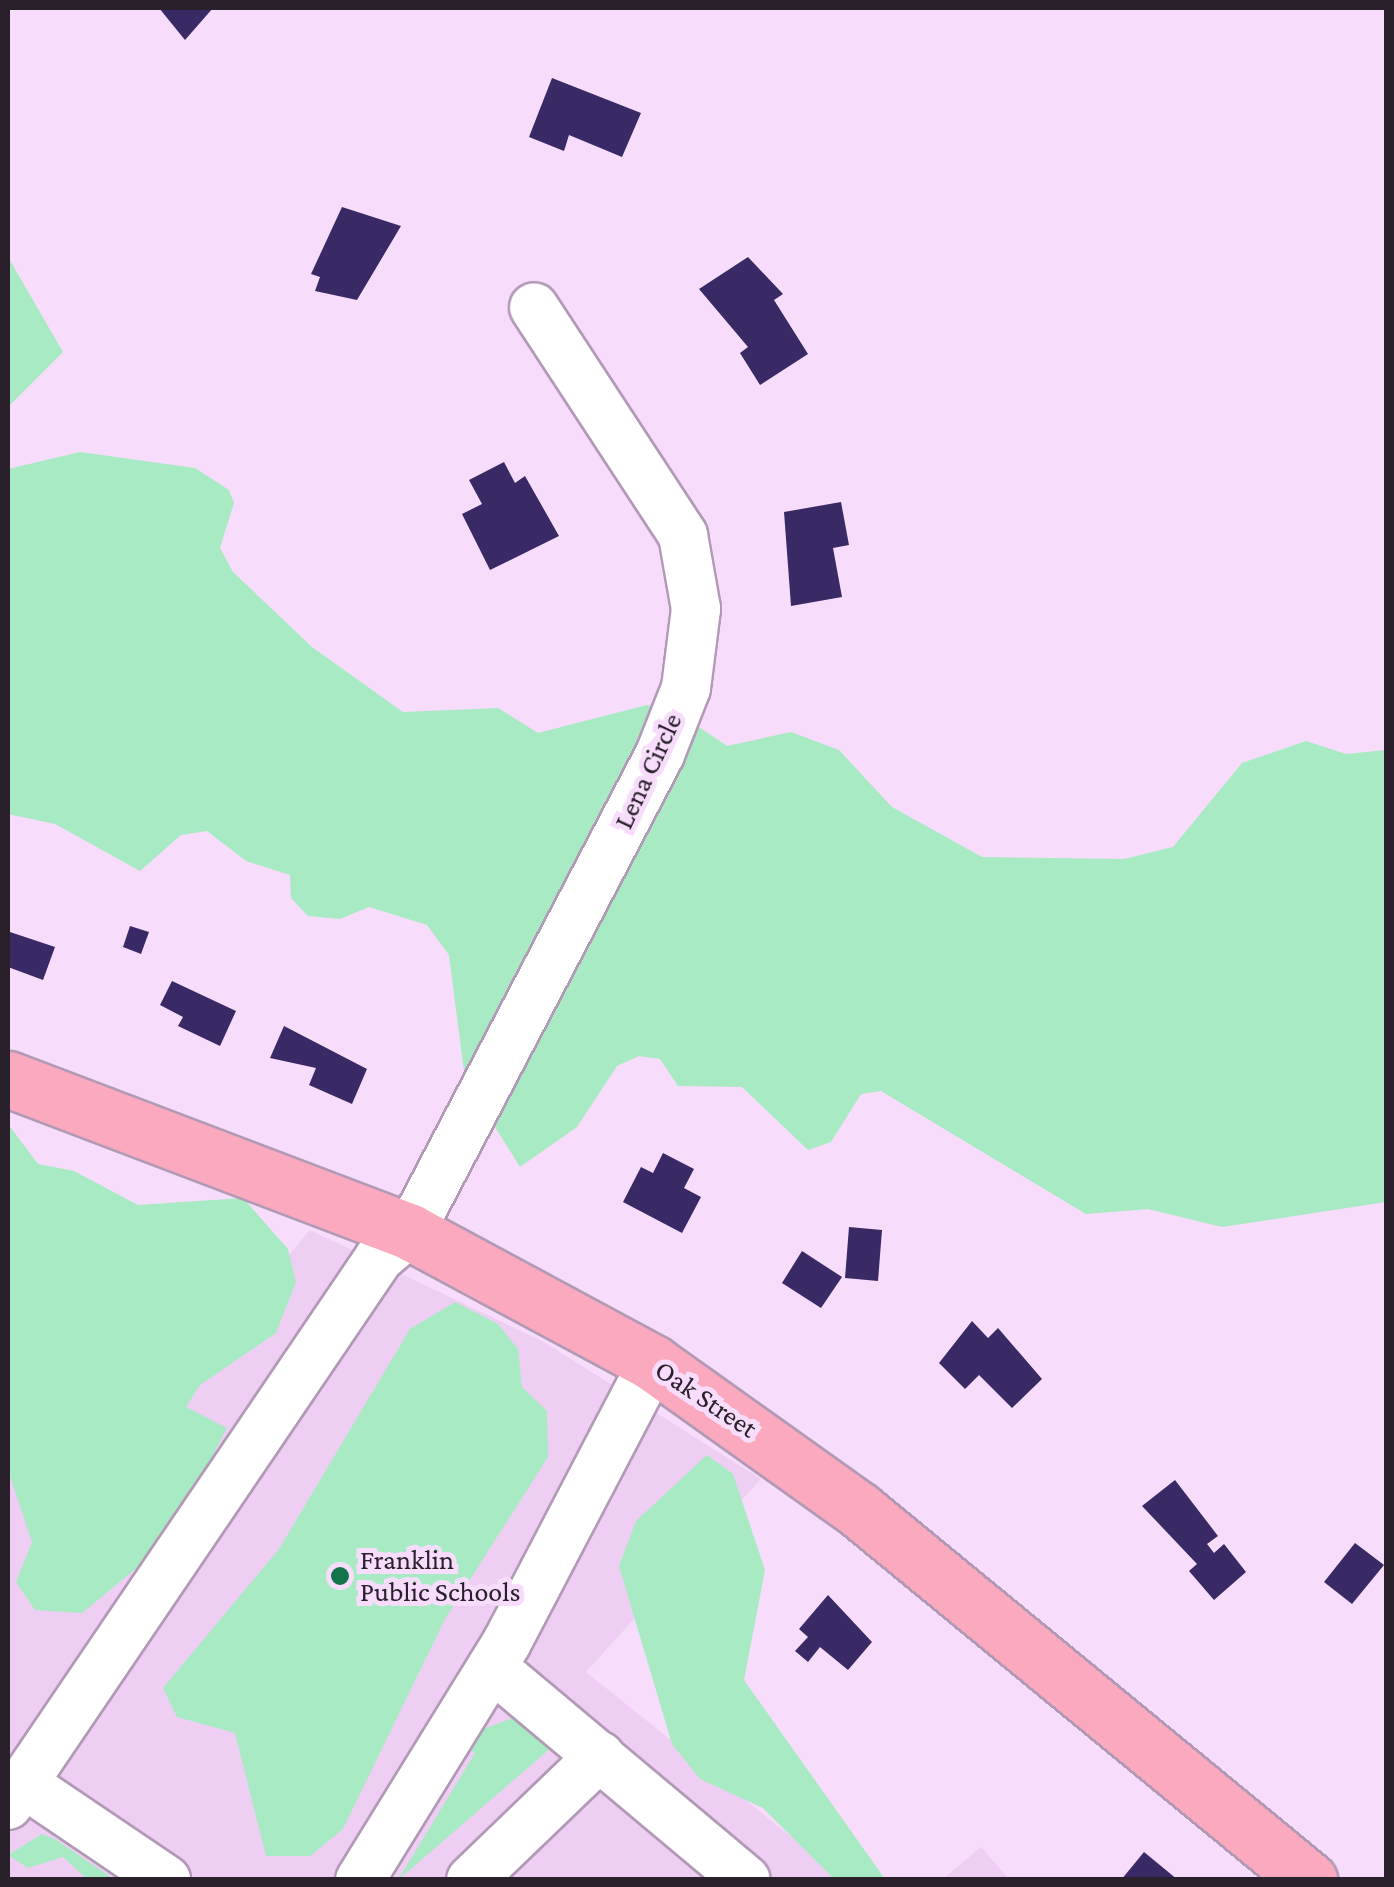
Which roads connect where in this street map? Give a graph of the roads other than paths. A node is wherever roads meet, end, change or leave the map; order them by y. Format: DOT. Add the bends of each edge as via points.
graph roads {
  1 [pos="534,307"];
  2 [pos="8,1079"];
  3 [pos="410,1232"];
  4 [pos="653,1363"];
  5 [pos="492,1667"];
  6 [pos="600,1756"];
  7 [pos="15,1794"];
  8 [pos="739,1877"];
  9 [pos="166,1880"];
  10 [pos="360,1880"];
  11 [pos="470,1880"];
  12 [pos="1309,1880"];
  1 -- 3 [label="street, Lena Circle" via="683,536 696,609 688,668 660,754"];
  2 -- 3 [label="main road, Oak Street"];
  3 -- 4 [label="main road, Oak Street"];
  3 -- 7 [label="street, Lena Circle" via="379,1258"];
  4 -- 5 [label="street"];
  4 -- 12 [label="main road, Oak Street" via="859,1510"];
  5 -- 6 [label="street"];
  5 -- 10 [label="street"];
  6 -- 8 [label="street"];
  6 -- 11 [label="street"];
  7 -- 9 [label="street"];
}
